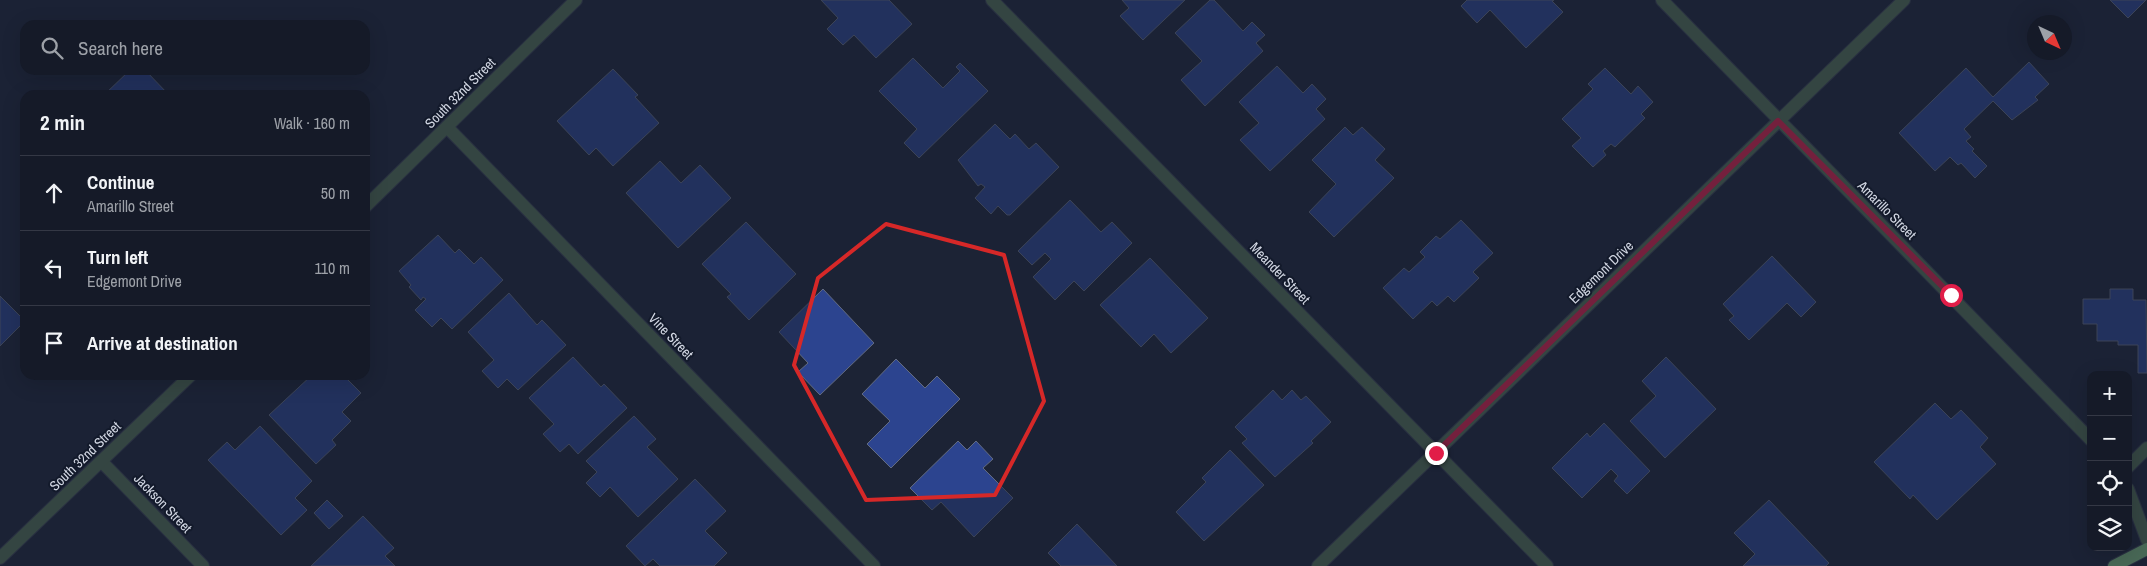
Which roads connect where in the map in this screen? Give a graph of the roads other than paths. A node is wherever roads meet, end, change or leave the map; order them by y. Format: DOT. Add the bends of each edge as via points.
graph roads {
  1 [pos="576,0"];
  2 [pos="992,0"];
  3 [pos="1662,0"];
  4 [pos="1904,0"];
  5 [pos="1778,121"];
  6 [pos="447,128"];
  7 [pos="370,202"];
  8 [pos="186,380"];
  9 [pos="2087,436"];
  10 [pos="2147,448"];
  11 [pos="1436,453"];
  12 [pos="102,462"];
  13 [pos="2132,463"];
  14 [pos="2132,500"];
  15 [pos="2147,540"];
  16 [pos="2147,549"];
  17 [pos="0,558"];
  18 [pos="202,566"];
  19 [pos="874,566"];
  20 [pos="1318,566"];
  21 [pos="1547,566"];
  22 [pos="2114,566"];
  1 -- 6 [label="street, South 32nd Street"];
  2 -- 11 [label="street, Meander Street"];
  3 -- 5 [label="street, Amarillo Street"];
  4 -- 5 [label="street, Edgemont Drive"];
  5 -- 9 [label="street, Amarillo Street"];
  5 -- 11 [label="street, Edgemont Drive"];
  6 -- 7 [label="street, South 32nd Street"];
  6 -- 19 [label="street, Vine Street"];
  8 -- 12 [label="street, South 32nd Street"];
  10 -- 13 [label="street"];
  11 -- 20 [label="street, Edgemont Drive"];
  11 -- 21 [label="street, Meander Street"];
  12 -- 17 [label="street, South 32nd Street"];
  12 -- 18 [label="street, Jackson Street"];
  14 -- 15 [label="street"];
  16 -- 22 [label="main road"];
}
